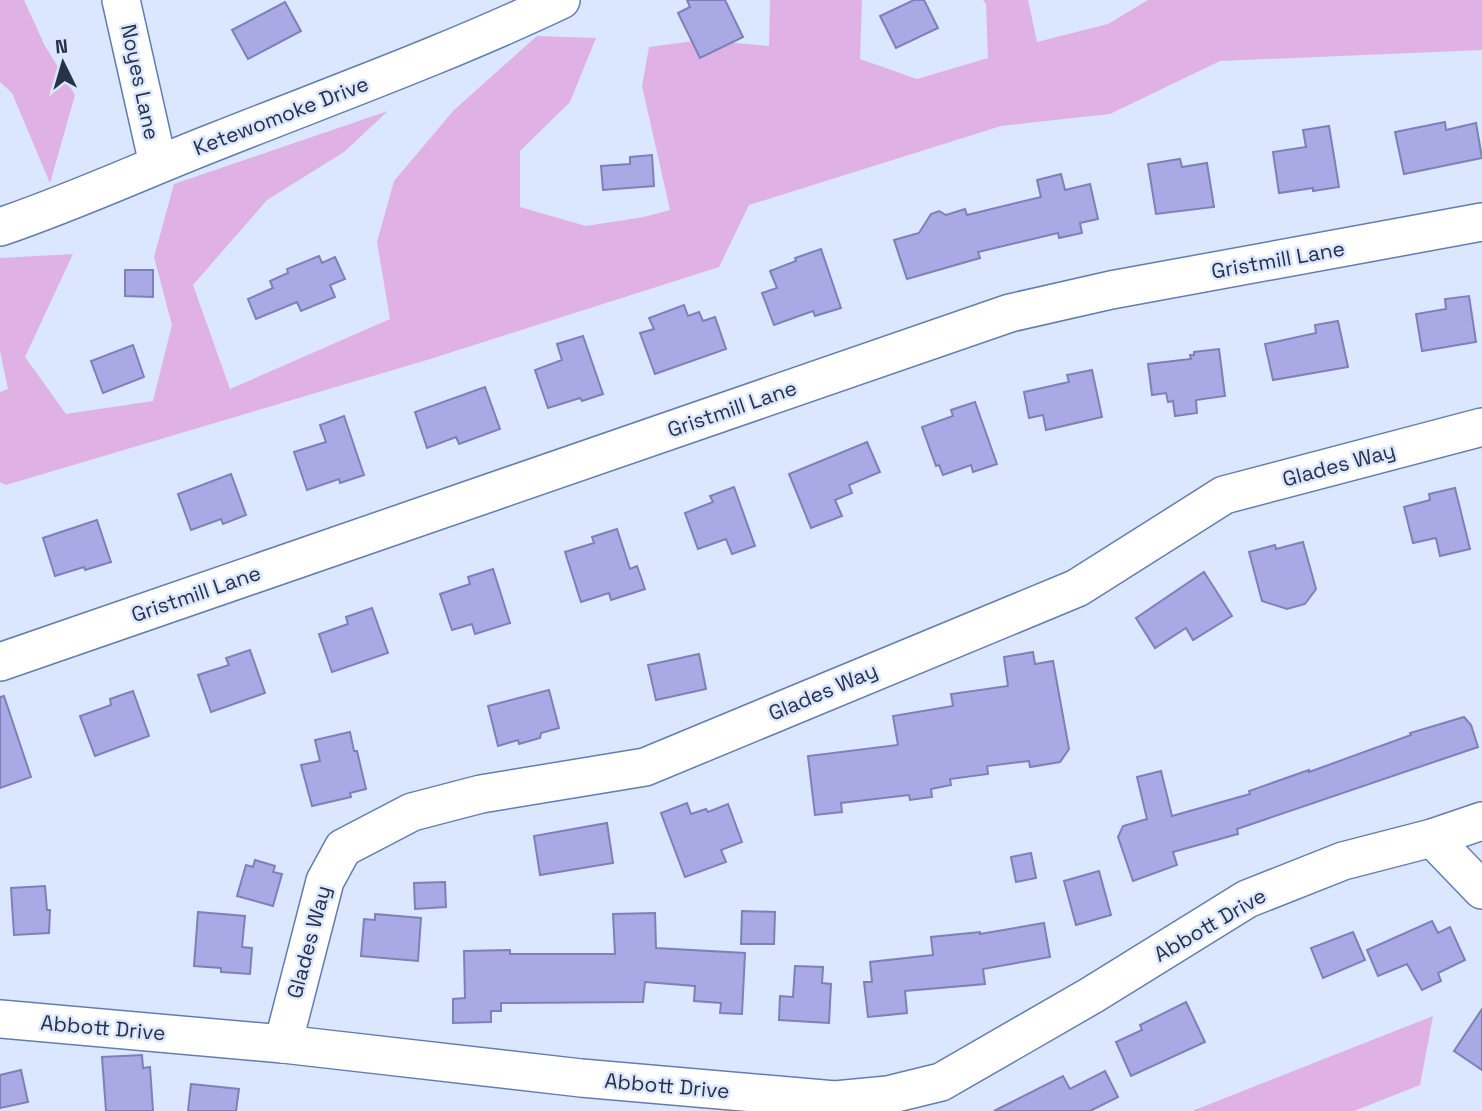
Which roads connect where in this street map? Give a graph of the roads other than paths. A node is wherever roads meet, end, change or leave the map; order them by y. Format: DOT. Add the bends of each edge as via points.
graph roads {
  1 [pos="121,0"];
  2 [pos="561,0"];
  3 [pos="158,164"];
  4 [pos="1482,222"];
  5 [pos="0,227"];
  6 [pos="1482,427"];
  7 [pos="0,662"];
  8 [pos="1482,821"];
  9 [pos="1432,838"];
  10 [pos="1482,890"];
  11 [pos="0,1019"];
  12 [pos="283,1044"];
  1 -- 3 [label="street, Noyes Lane"];
  2 -- 3 [label="street, Ketewomoke Drive" via="487,35"];
  3 -- 5 [label="street, Ketewomoke Drive"];
  4 -- 7 [label="street, Gristmill Lane" via="1010,313"];
  6 -- 12 [label="street, Glades Way" via="1224,495 1077,588 645,767 481,794 412,812 343,848 324,881"];
  8 -- 9 [label="street, Abbott Drive"];
  9 -- 10 [label="street"];
  9 -- 12 [label="street, Abbott Drive" via="1343,861 1247,899 941,1082 888,1095 835,1100 581,1078"];
  11 -- 12 [label="street, Abbott Drive"];
}
